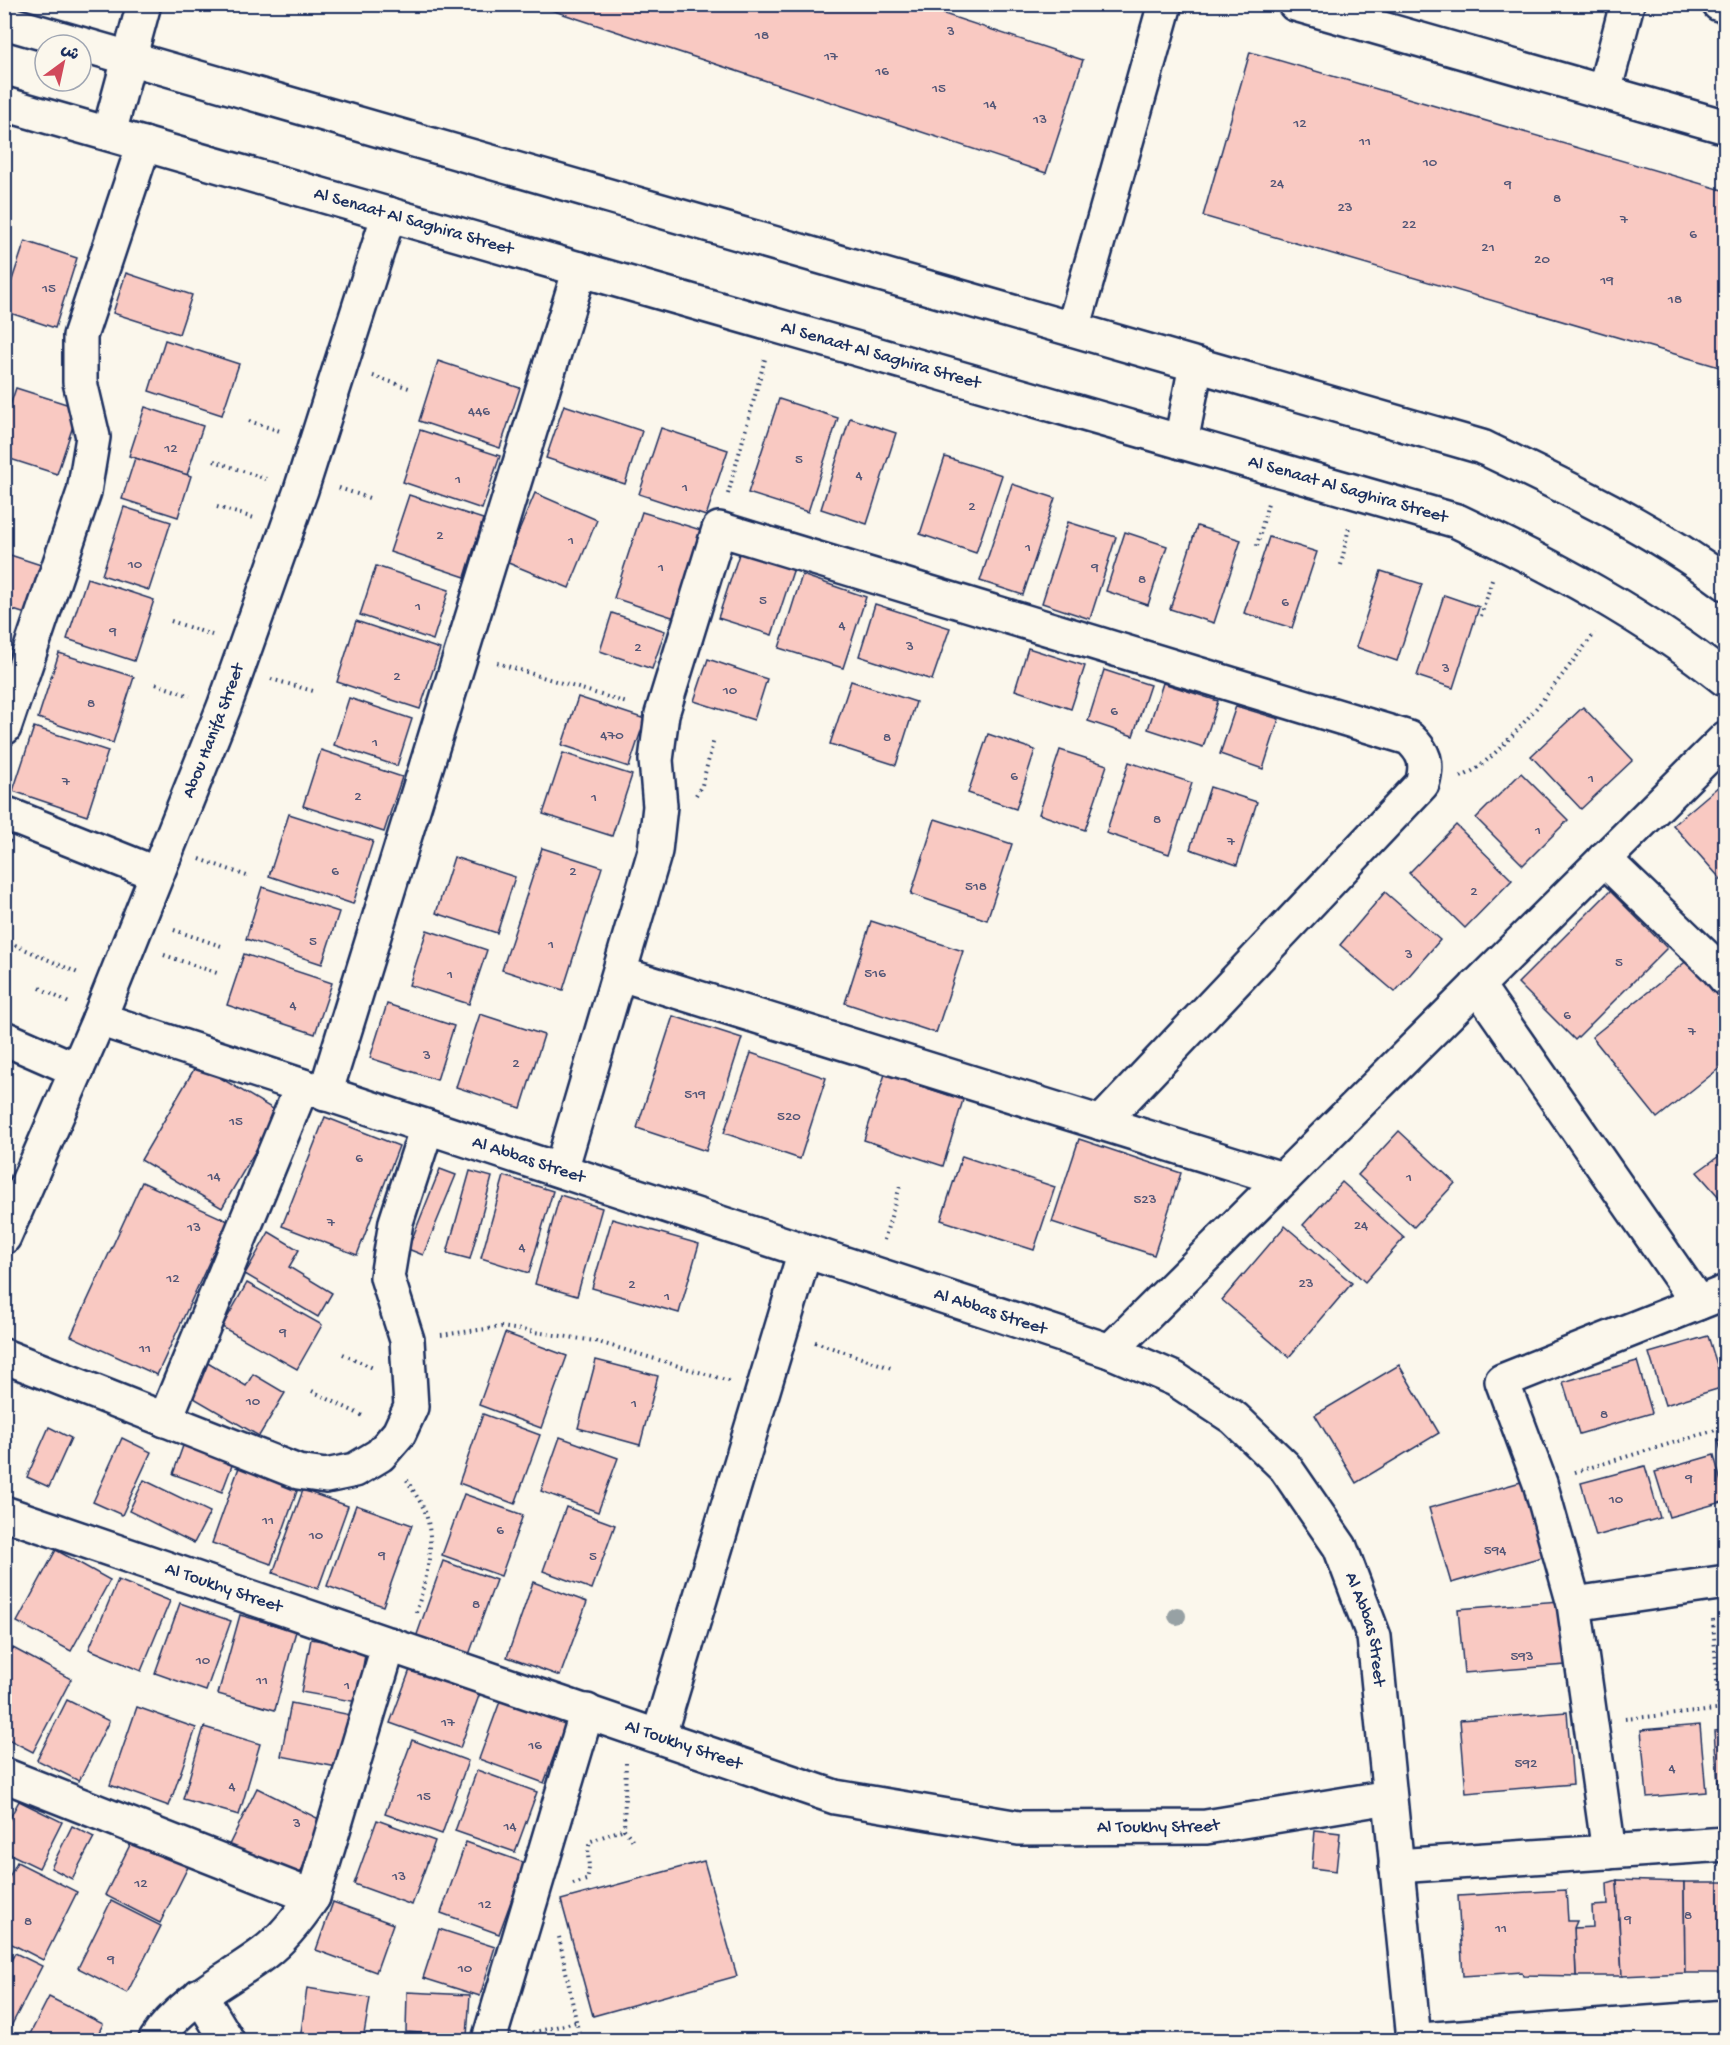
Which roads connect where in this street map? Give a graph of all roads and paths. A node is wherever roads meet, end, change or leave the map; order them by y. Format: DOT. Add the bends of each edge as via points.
graph roads {
  1 [pos="144,4"];
  2 [pos="1166,4"];
  3 [pos="1295,4"];
  4 [pos="1627,4"];
  5 [pos="1719,4"];
  6 [pos="1725,6"];
  7 [pos="1346,11"];
  8 [pos="4,22"];
  9 [pos="130,58"];
  10 [pos="1604,92"];
  11 [pos="4,104"];
  12 [pos="1725,127"];
  13 [pos="109,133"];
  14 [pos="144,144"];
  15 [pos="389,214"];
  16 [pos="580,269"];
  17 [pos="774,325"];
  18 [pos="1073,330"];
  19 [pos="1196,365"];
  20 [pos="1180,442"];
  21 [pos="214,462"];
  22 [pos="1277,469"];
  23 [pos="301,490"];
  24 [pos="719,529"];
  25 [pos="1257,546"];
  26 [pos="1725,583"];
  27 [pos="1619,604"];
  28 [pos="462,652"];
  29 [pos="238,669"];
  30 [pos="1725,680"];
  31 [pos="313,691"];
  32 [pos="662,714"];
  33 [pos="4,728"];
  34 [pos="1725,738"];
  35 [pos="1422,784"];
  36 [pos="4,813"];
  37 [pos="1604,859"];
  38 [pos="162,861"];
  39 [pos="247,876"];
  40 [pos="134,931"];
  41 [pos="4,940"];
  42 [pos="224,947"];
  43 [pos="220,974"];
  44 [pos="621,975"];
  45 [pos="1725,979"];
  46 [pos="1477,985"];
  47 [pos="111,988"];
  48 [pos="99,1019"];
  49 [pos="4,1038"];
  50 [pos="77,1070"];
  51 [pos="314,1090"];
  52 [pos="1101,1123"];
  53 [pos="427,1127"];
  54 [pos="561,1170"];
  55 [pos="1282,1179"];
  56 [pos="901,1183"];
  57 [pos="4,1237"];
  58 [pos="805,1251"];
  59 [pos="874,1273"];
  60 [pos="1712,1297"];
  61 [pos="781,1330"];
  62 [pos="407,1340"];
  63 [pos="1110,1351"];
  64 [pos="4,1356"];
  65 [pos="894,1369"];
  66 [pos="312,1391"];
  67 [pos="762,1391"];
  68 [pos="165,1420"];
  69 [pos="1725,1427"];
  70 [pos="390,1444"];
  71 [pos="1540,1483"];
  72 [pos="4,1513"];
  73 [pos="1718,1583"];
  74 [pos="1574,1604"];
  75 [pos="397,1647"];
  76 [pos="1725,1709"];
  77 [pos="1719,1710"];
  78 [pos="587,1711"];
  79 [pos="1591,1722"];
  80 [pos="648,1731"];
  81 [pos="5,1778"];
  82 [pos="1389,1797"];
  83 [pos="624,1829"];
  84 [pos="635,1843"];
  85 [pos="1725,1844"];
  86 [pos="1610,1852"];
  87 [pos="1396,1866"];
  88 [pos="567,1886"];
  89 [pos="313,1897"];
  90 [pos="557,1929"];
  91 [pos="200,1995"];
  92 [pos="1725,2017"];
  93 [pos="576,2022"];
  94 [pos="1649,2032"];
  95 [pos="522,2035"];
  96 [pos="156,2040"];
  97 [pos="227,2040"];
  98 [pos="489,2040"];
  99 [pos="580,2040"];
  100 [pos="1414,2040"];
  101 [pos="1421,2040"];
  1 -- 9 [label="street"];
  2 -- 18 [label="street"];
  3 -- 7 [label="street"];
  4 -- 10 [label="street"];
  5 -- 6 [label="street"];
  7 -- 10 [label="street"];
  8 -- 9 [label="street"];
  9 -- 13 [label="street"];
  9 -- 18 [label="street"];
  10 -- 12 [label="street"];
  11 -- 13 [label="street, Al Senaat Al Saghira Street"];
  13 -- 14 [label="street, Al Senaat Al Saghira Street"];
  14 -- 15 [label="street, Al Senaat Al Saghira Street"];
  14 -- 33 [label="street" via="80,336 80,382 93,436 84,492"];
  15 -- 16 [label="street, Al Senaat Al Saghira Street"];
  15 -- 23 [label="street, Abou Hanifa Street"];
  16 -- 17 [label="street, Al Senaat Al Saghira Street"];
  16 -- 28 [label="street"];
  17 -- 20 [label="street, Al Senaat Al Saghira Street"];
  17 -- 24 [label="path"];
  18 -- 19 [label="street"];
  19 -- 20 [label="street"];
  19 -- 26 [label="street" via="1482,447 1594,500"];
  20 -- 22 [label="street, Al Senaat Al Saghira Street"];
  21 -- 23 [label="path"];
  22 -- 25 [label="path"];
  22 -- 27 [label="street, Al Senaat Al Saghira Street" via="1457,521 1540,560"];
  23 -- 29 [label="street, Abou Hanifa Street"];
  24 -- 32 [label="street"];
  24 -- 35 [label="street" via="1409,738 1422,750 1427,767"];
  27 -- 30 [label="street, Al Senaat Al Saghira Street"];
  27 -- 35 [label="path" via="1496,754 1457,778"];
  28 -- 32 [label="path"];
  28 -- 51 [label="street"];
  29 -- 31 [label="path"];
  29 -- 38 [label="street, Abou Hanifa Street"];
  32 -- 44 [label="street" via="656,760 660,806 655,851"];
  34 -- 37 [label="street"];
  35 -- 52 [label="street"];
  36 -- 38 [label="street"];
  37 -- 45 [label="street"];
  37 -- 46 [label="street"];
  38 -- 39 [label="path"];
  38 -- 40 [label="street, Abou Hanifa Street"];
  40 -- 42 [label="path"];
  40 -- 43 [label="path"];
  40 -- 47 [label="street, Abou Hanifa Street"];
  41 -- 47 [label="path"];
  44 -- 52 [label="street"];
  44 -- 54 [label="street"];
  46 -- 55 [label="street"];
  46 -- 60 [label="street"];
  47 -- 48 [label="street, Abou Hanifa Street"];
  48 -- 50 [label="street, Abou Hanifa Street"];
  48 -- 51 [label="street, Al Abbas Street"];
  49 -- 50 [label="street"];
  50 -- 57 [label="street, Abou Hanifa Street"];
  51 -- 53 [label="street, Al Abbas Street"];
  51 -- 68 [label="street"];
  52 -- 55 [label="street"];
  53 -- 54 [label="street, Al Abbas Street"];
  53 -- 62 [label="street" via="396,1222 387,1277"];
  54 -- 58 [label="street, Al Abbas Street"];
  55 -- 63 [label="street"];
  56 -- 59 [label="path"];
  58 -- 59 [label="street, Al Abbas Street"];
  58 -- 61 [label="street"];
  59 -- 63 [label="street, Al Abbas Street"];
  60 -- 71 [label="street" via="1502,1380"];
  61 -- 65 [label="path"];
  61 -- 67 [label="street"];
  62 -- 67 [label="path" via="501,1327 595,1341"];
  62 -- 70 [label="street" via="411,1407"];
  63 -- 82 [label="street, Al Abbas Street" via="1175,1379 1234,1418 1285,1467 1340,1547 1374,1637"];
  64 -- 68 [label="street"];
  66 -- 70 [label="path"];
  67 -- 80 [label="street"];
  68 -- 70 [label="street" via="298,1472 326,1476 355,1470"];
  69 -- 71 [label="path"];
  70 -- 75 [label="path" via="424,1510 430,1546 425,1581"];
  71 -- 74 [label="street"];
  72 -- 75 [label="street, Al Toukhy Street"];
  73 -- 74 [label="street"];
  73 -- 77 [label="path"];
  74 -- 79 [label="street"];
  75 -- 78 [label="street, Al Toukhy Street"];
  75 -- 89 [label="street"];
  76 -- 77 [label="path"];
  77 -- 79 [label="path"];
  78 -- 80 [label="street, Al Toukhy Street"];
  78 -- 98 [label="street"];
  79 -- 86 [label="street"];
  80 -- 82 [label="street, Al Toukhy Street" via="835,1797 1019,1828 1206,1827"];
  80 -- 83 [label="path" via="626,1763"];
  81 -- 89 [label="street"];
  82 -- 87 [label="street, Al Abbas Street"];
  83 -- 84 [label="path"];
  83 -- 88 [label="path" via="591,1840 587,1878"];
  85 -- 86 [label="street"];
  86 -- 87 [label="street"];
  87 -- 100 [label="street, Al Abbas Street"];
  89 -- 91 [label="street" via="292,1927 266,1952"];
  90 -- 93 [label="path"];
  91 -- 96 [label="street"];
  91 -- 97 [label="street"];
  92 -- 94 [label="street"];
  93 -- 95 [label="path"];
  93 -- 99 [label="path"];
  94 -- 101 [label="street"];
}
